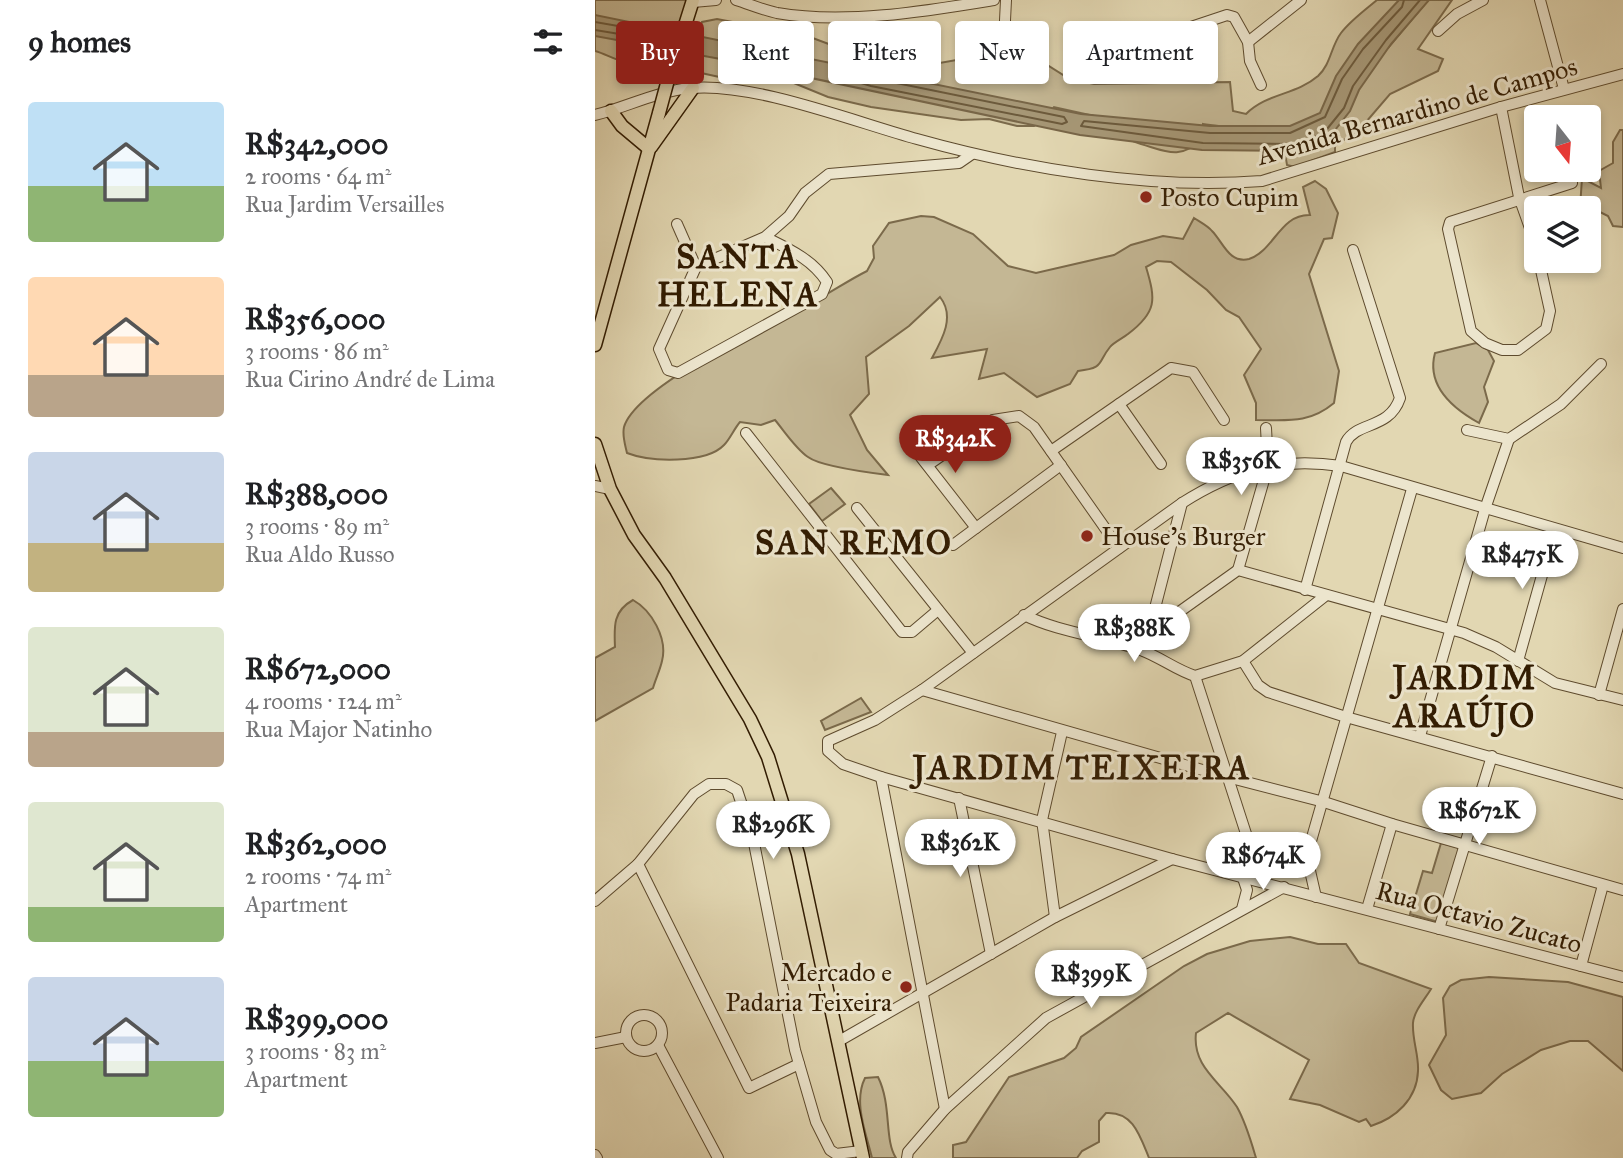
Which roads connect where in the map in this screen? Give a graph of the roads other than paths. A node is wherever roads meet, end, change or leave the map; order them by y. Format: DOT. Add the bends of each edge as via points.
graph roads {
  1 [pos="716,0"];
  2 [pos="736,0"];
  3 [pos="994,0"];
  4 [pos="1006,0"];
  5 [pos="1301,0"];
  6 [pos="1483,0"];
  7 [pos="1539,0"];
  8 [pos="692,4"];
  9 [pos="1005,21"];
  10 [pos="1204,21"];
  11 [pos="1438,31"];
  12 [pos="1248,42"];
  13 [pos="1623,74"];
  14 [pos="1261,85"];
  15 [pos="693,88"];
  16 [pos="1564,89"];
  17 [pos="1501,107"];
  18 [pos="611,111"];
  19 [pos="595,116"];
  20 [pos="650,142"];
  21 [pos="972,154"];
  22 [pos="1572,183"];
  23 [pos="1519,197"];
  24 [pos="1524,211"];
  25 [pos="677,224"];
  26 [pos="765,237"];
  27 [pos="1353,250"];
  28 [pos="696,267"];
  29 [pos="1542,273"];
  30 [pos="595,345"];
  31 [pos="1601,364"];
  32 [pos="1119,404"];
  33 [pos="1224,420"];
  34 [pos="1266,428"];
  35 [pos="1467,430"];
  36 [pos="746,433"];
  37 [pos="1509,439"];
  38 [pos="909,442"];
  39 [pos="595,444"];
  40 [pos="1051,451"];
  41 [pos="1161,464"];
  42 [pos="928,465"];
  43 [pos="1268,466"];
  44 [pos="1341,466"];
  45 [pos="1059,467"];
  46 [pos="595,486"];
  47 [pos="610,489"];
  48 [pos="1412,489"];
  49 [pos="1182,503"];
  50 [pos="857,508"];
  51 [pos="1485,509"];
  52 [pos="976,528"];
  53 [pos="1555,528"];
  54 [pos="953,545"];
  55 [pos="1119,548"];
  56 [pos="1623,548"];
  57 [pos="1238,570"];
  58 [pos="1305,590"];
  59 [pos="1325,596"];
  60 [pos="1623,609"];
  61 [pos="939,610"];
  62 [pos="1377,611"];
  63 [pos="1024,615"];
  64 [pos="1450,629"];
  65 [pos="1151,632"];
  66 [pos="1144,651"];
  67 [pos="973,653"];
  68 [pos="1243,661"];
  69 [pos="1518,661"];
  70 [pos="1195,676"];
  71 [pos="922,690"];
  72 [pos="1599,695"];
  73 [pos="1623,700"];
  74 [pos="1346,718"];
  75 [pos="1062,732"];
  76 [pos="1420,736"];
  77 [pos="1492,756"];
  78 [pos="881,777"];
  79 [pos="1227,777"];
  80 [pos="1623,794"];
  81 [pos="959,798"];
  82 [pos="1324,802"];
  83 [pos="1042,820"];
  84 [pos="1392,824"];
  85 [pos="1464,845"];
  86 [pos="1173,859"];
  87 [pos="638,864"];
  88 [pos="1242,875"];
  89 [pos="1261,880"];
  90 [pos="1603,885"];
  91 [pos="1285,887"];
  92 [pos="1623,890"];
  93 [pos="1316,897"];
  94 [pos="595,901"];
  95 [pos="1242,909"];
  96 [pos="1367,909"];
  97 [pos="1055,917"];
  98 [pos="1439,929"];
  99 [pos="991,954"];
  100 [pos="1581,966"];
  101 [pos="1623,977"];
  102 [pos="925,993"];
  103 [pos="626,1037"];
  104 [pos="839,1041"];
  105 [pos="595,1043"];
  106 [pos="658,1045"];
  107 [pos="799,1064"];
  108 [pos="945,1109"];
  109 [pos="862,1154"];
  110 [pos="718,1158"];
  111 [pos="907,1158"];
  1 -- 8 [label="street"];
  2 -- 3 [label="street" via="778,13 906,15"];
  4 -- 9 [label="street"];
  5 -- 12 [label="street"];
  6 -- 11 [label="street"];
  7 -- 16 [label="street"];
  8 -- 20 [label="main road, bridge"];
  10 -- 12 [label="street" via="1222,15 1234,17"];
  12 -- 14 [label="street" via="1250,61"];
  13 -- 16 [label="street, Avenida Bernardino de Campos"];
  15 -- 18 [label="street, Avenida Bernardino de Campos"];
  15 -- 20 [label="main road" via="658,140"];
  15 -- 21 [label="street, Avenida Bernardino de Campos" via="739,89"];
  16 -- 17 [label="street, Avenida Bernardino de Campos"];
  17 -- 21 [label="street, Avenida Bernardino de Campos" via="1262,181 1175,183"];
  17 -- 23 [label="street"];
  18 -- 19 [label="street, Avenida Bernardino de Campos"];
  18 -- 20 [label="main road" via="622,126"];
  20 -- 30 [label="main road"];
  21 -- 26 [label="street" via="959,163 829,174"];
  22 -- 23 [label="street"];
  23 -- 24 [label="street"];
  23 -- 29 [label="street" via="1454,219 1448,229 1471,331 1502,351 1518,350 1546,329 1550,311"];
  25 -- 28 [label="street"];
  26 -- 28 [label="street"];
  26 -- 28 [label="street" via="818,268 827,282 821,294 678,373 668,370 659,349"];
  27 -- 44 [label="street" via="1400,398 1395,411 1384,420 1350,435"];
  31 -- 37 [label="street" via="1561,404"];
  32 -- 33 [label="street" via="1171,368 1182,368 1193,372"];
  32 -- 40 [label="street"];
  32 -- 41 [label="street"];
  34 -- 43 [label="street"];
  35 -- 37 [label="street"];
  36 -- 61 [label="street" via="902,632 912,632"];
  37 -- 51 [label="street"];
  38 -- 42 [label="street"];
  39 -- 47 [label="main road"];
  40 -- 42 [label="street" via="1034,427 1019,416 1006,416 993,420"];
  40 -- 45 [label="street"];
  42 -- 52 [label="street"];
  43 -- 44 [label="street"];
  43 -- 49 [label="street" via="1225,478"];
  43 -- 57 [label="street"];
  44 -- 48 [label="street"];
  44 -- 58 [label="street"];
  45 -- 52 [label="street"];
  45 -- 55 [label="street"];
  46 -- 47 [label="street"];
  47 -- 104 [label="main road" via="750,719 768,757 798,854"];
  48 -- 51 [label="street"];
  48 -- 62 [label="street"];
  49 -- 55 [label="street"];
  49 -- 65 [label="street"];
  50 -- 61 [label="street"];
  51 -- 53 [label="street"];
  51 -- 64 [label="street"];
  52 -- 54 [label="street"];
  53 -- 56 [label="street"];
  53 -- 69 [label="street"];
  55 -- 63 [label="street"];
  57 -- 58 [label="street"];
  57 -- 65 [label="street"];
  58 -- 59 [label="street"];
  59 -- 62 [label="street"];
  59 -- 68 [label="street"];
  60 -- 72 [label="street"];
  61 -- 67 [label="street"];
  62 -- 64 [label="street"];
  62 -- 74 [label="street"];
  63 -- 66 [label="street" via="1053,629 1090,634"];
  63 -- 67 [label="street"];
  64 -- 69 [label="street"];
  64 -- 76 [label="street"];
  65 -- 66 [label="street"];
  66 -- 70 [label="street"];
  67 -- 71 [label="street"];
  68 -- 70 [label="street"];
  68 -- 74 [label="street" via="1268,692"];
  69 -- 72 [label="street" via="1555,683"];
  70 -- 79 [label="street"];
  71 -- 75 [label="street"];
  71 -- 78 [label="street, Rua Octavio Zucato" via="875,720 828,741 828,751 843,764"];
  72 -- 73 [label="street"];
  74 -- 76 [label="street"];
  74 -- 82 [label="street"];
  75 -- 79 [label="street"];
  75 -- 83 [label="street"];
  76 -- 77 [label="street"];
  77 -- 80 [label="street"];
  77 -- 85 [label="street"];
  78 -- 81 [label="street, Rua Octavio Zucato"];
  78 -- 102 [label="street"];
  79 -- 82 [label="street"];
  79 -- 89 [label="street"];
  81 -- 83 [label="street, Rua Octavio Zucato"];
  81 -- 99 [label="street"];
  82 -- 84 [label="street"];
  82 -- 93 [label="street" via="1309,848"];
  83 -- 86 [label="street, Rua Octavio Zucato"];
  83 -- 97 [label="street"];
  84 -- 85 [label="street"];
  84 -- 96 [label="street"];
  85 -- 90 [label="street"];
  85 -- 98 [label="street"];
  86 -- 88 [label="street, Rua Octavio Zucato"];
  86 -- 97 [label="street"];
  87 -- 94 [label="street"];
  87 -- 107 [label="street" via="749,1088"];
  87 -- 107 [label="street" via="694,794 709,784 726,784 737,790 753,838"];
  88 -- 89 [label="street, Rua Octavio Zucato"];
  88 -- 95 [label="street" via="1247,890"];
  89 -- 91 [label="street, Rua Octavio Zucato"];
  90 -- 92 [label="street"];
  90 -- 100 [label="street"];
  91 -- 93 [label="street, Rua Octavio Zucato"];
  91 -- 95 [label="street"];
  93 -- 96 [label="street, Rua Octavio Zucato"];
  95 -- 108 [label="street" via="1046,1018"];
  96 -- 98 [label="street, Rua Octavio Zucato"];
  97 -- 99 [label="street"];
  98 -- 100 [label="street, Rua Octavio Zucato"];
  99 -- 102 [label="street"];
  100 -- 101 [label="street, Rua Octavio Zucato"];
  102 -- 104 [label="street"];
  102 -- 108 [label="street"];
  103 -- 105 [label="street"];
  103 -- 106 [label="street" via="631,1047 642,1052"];
  103 -- 106 [label="street" via="632,1019 650,1016 662,1030"];
  104 -- 109 [label="main road"];
  106 -- 110 [label="street"];
  107 -- 109 [label="street" via="816,1122 830,1150"];
  108 -- 111 [label="street"];
}
